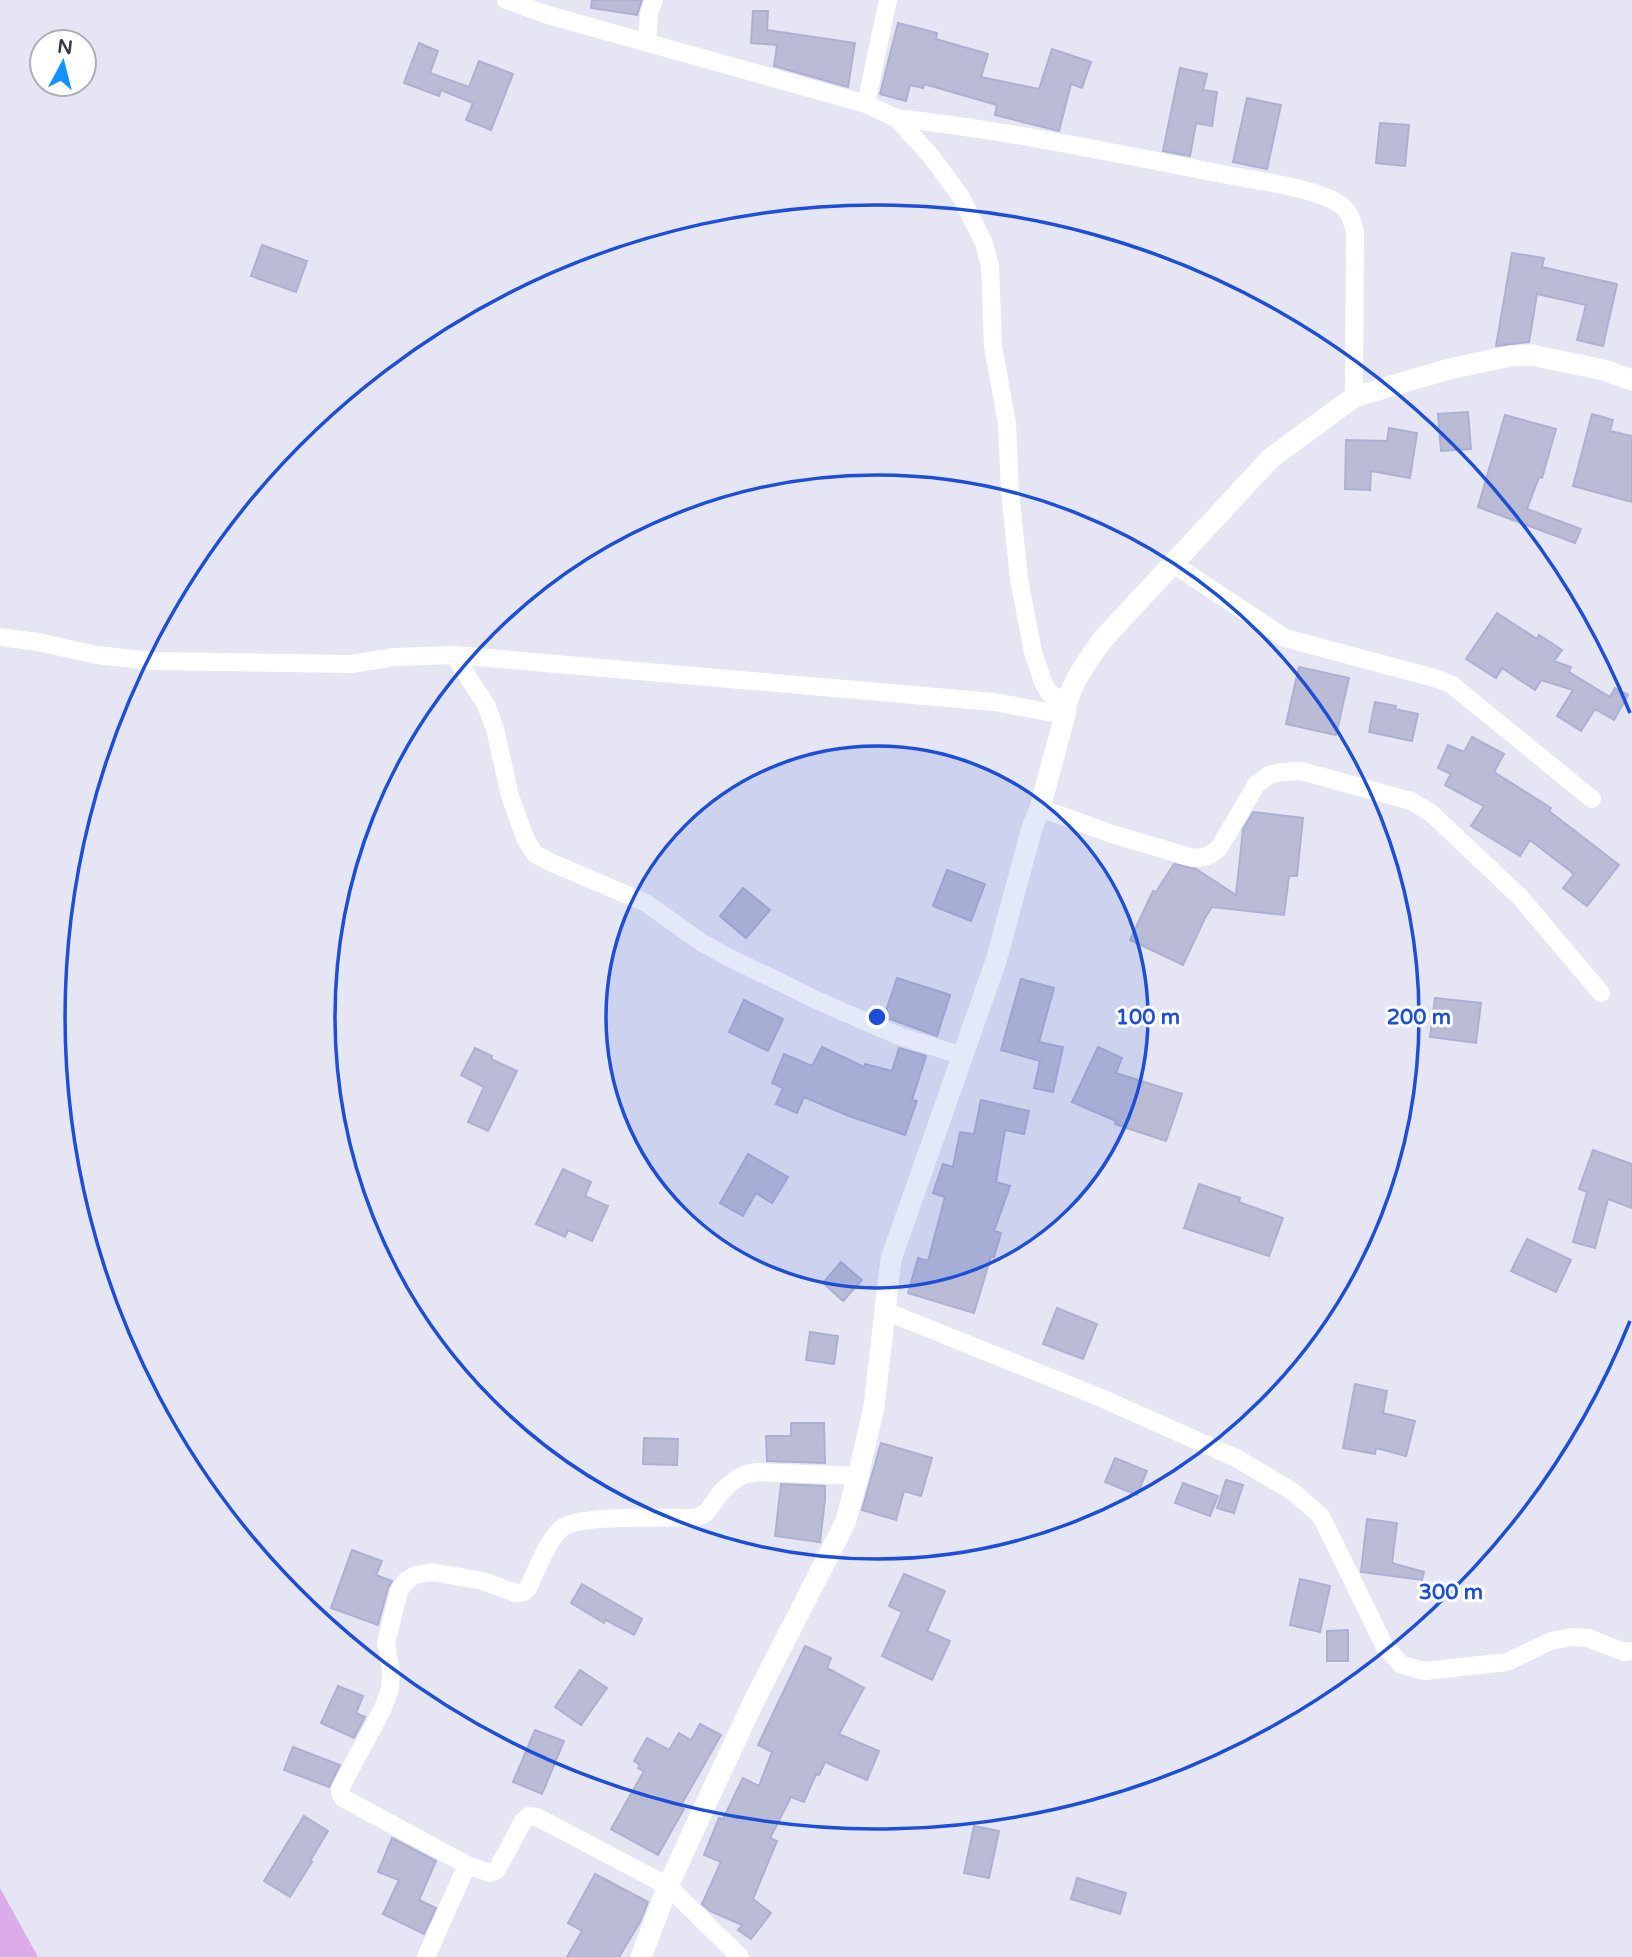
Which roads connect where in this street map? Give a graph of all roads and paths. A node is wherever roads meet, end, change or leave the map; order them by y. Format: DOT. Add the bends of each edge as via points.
graph roads {
  1 [pos="506,0"];
  2 [pos="654,0"];
  3 [pos="888,0"];
  4 [pos="647,42"];
  5 [pos="866,104"];
  6 [pos="896,118"];
  7 [pos="1632,380"];
  8 [pos="1354,397"];
  9 [pos="1173,564"];
  10 [pos="0,637"];
  11 [pos="454,655"];
  12 [pos="1065,709"];
  13 [pos="1592,799"];
  14 [pos="1040,808"];
  15 [pos="1601,993"];
  16 [pos="963,1056"];
  17 [pos="885,1311"];
  18 [pos="859,1476"];
  19 [pos="1632,1651"];
  20 [pos="467,1865"];
  21 [pos="668,1886"];
  22 [pos="426,1957"];
  23 [pos="640,1957"];
  24 [pos="740,1957"];
  1 -- 4 [label="street"];
  2 -- 4 [label="street"];
  3 -- 5 [label="street"];
  4 -- 5 [label="street"];
  5 -- 6 [label="street"];
  6 -- 8 [label="street" via="1108,152 1303,190 1335,201 1349,212 1356,232"];
  6 -- 12 [label="street" via="961,197 984,243 990,266 993,346 1007,424 1019,579 1043,682"];
  7 -- 8 [label="street" via="1531,355 1510,356"];
  8 -- 9 [label="street" via="1271,458"];
  9 -- 12 [label="street" via="1103,639 1084,665"];
  9 -- 13 [label="street" via="1285,638 1452,685"];
  10 -- 11 [label="street" via="152,662 350,664"];
  11 -- 12 [label="street"];
  11 -- 16 [label="street" via="486,705 510,796 535,853 646,902 701,942 825,1004"];
  12 -- 14 [label="street"];
  14 -- 15 [label="street" via="1205,858 1219,848 1256,785 1269,775 1301,771 1411,801 1431,813 1520,897"];
  14 -- 16 [label="street"];
  16 -- 17 [label="street" via="891,1259"];
  17 -- 18 [label="street" via="874,1406"];
  17 -- 19 [label="street" via="1100,1397 1236,1458 1292,1491 1321,1516 1385,1647 1402,1665 1424,1671 1507,1662 1551,1641 1572,1637"];
  18 -- 20 [label="street" via="758,1472 746,1474 722,1490 706,1513 695,1518 575,1521 553,1538 524,1592 432,1572 406,1581 390,1618 386,1643 390,1689 340,1792 343,1798"];
  18 -- 21 [label="street" via="845,1523"];
  20 -- 21 [label="street" via="495,1872 523,1821 533,1816"];
  20 -- 22 [label="street"];
  21 -- 23 [label="street"];
  21 -- 24 [label="street"];
}
